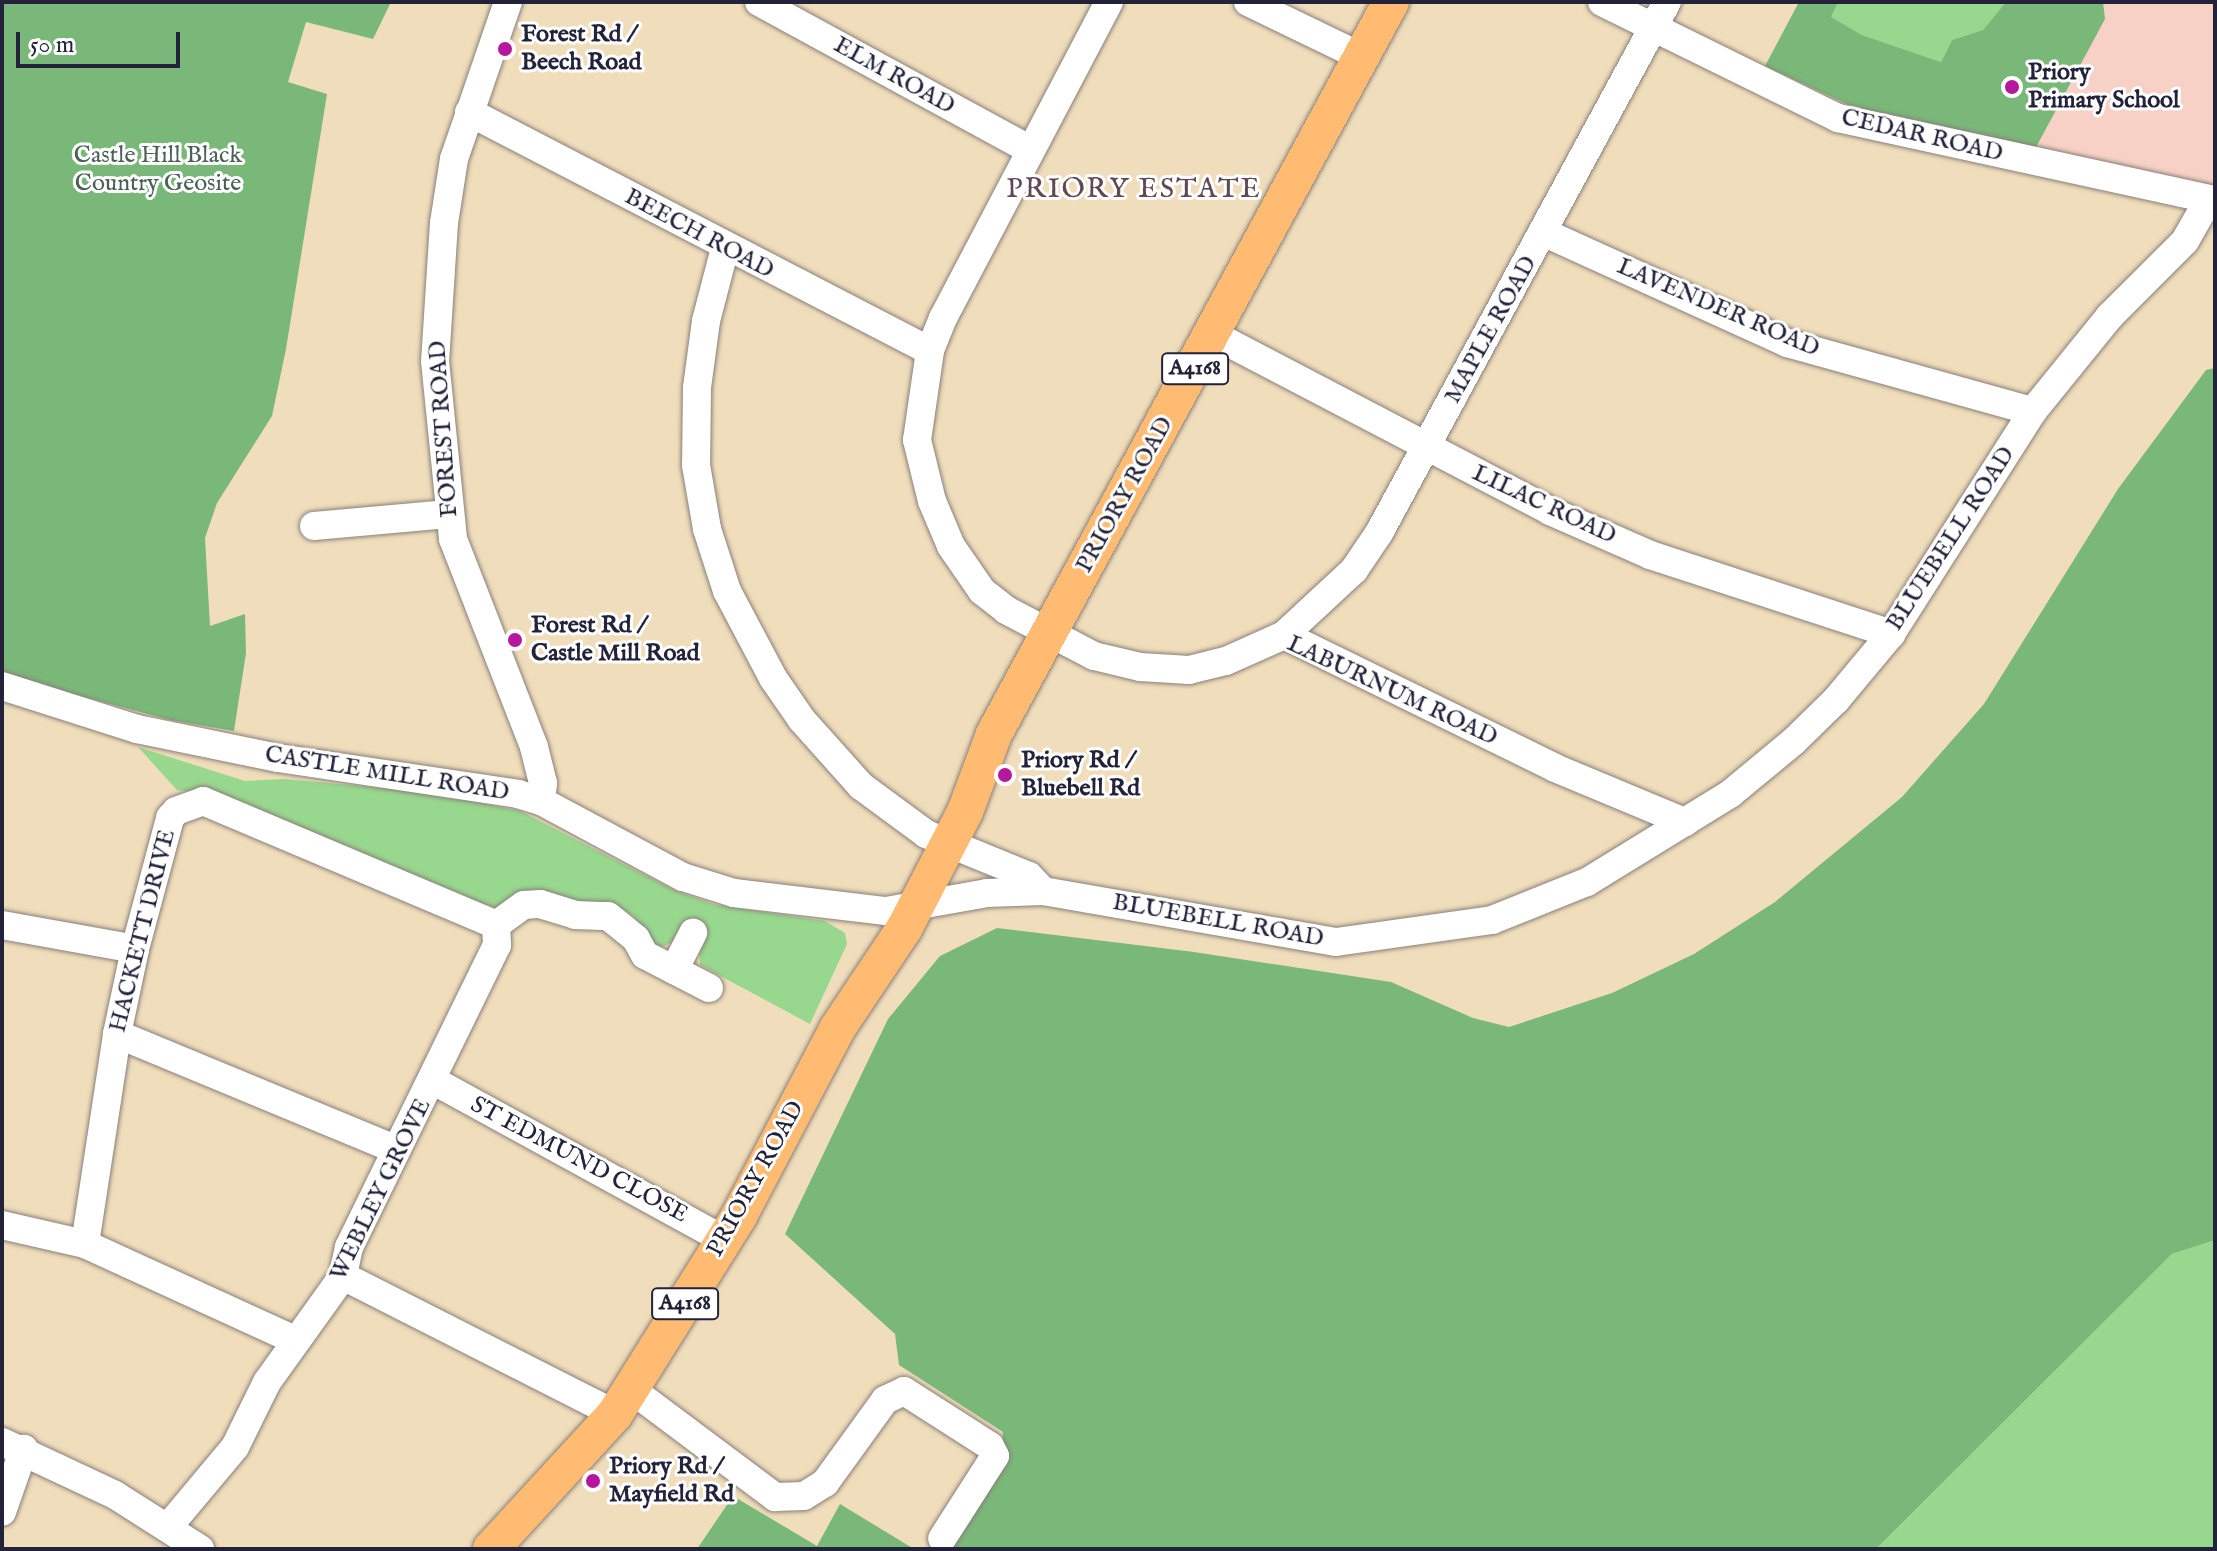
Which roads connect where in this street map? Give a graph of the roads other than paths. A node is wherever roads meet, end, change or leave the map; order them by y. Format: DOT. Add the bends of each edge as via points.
graph roads {
  1 [pos="508,2"];
  2 [pos="759,2"];
  3 [pos="1109,2"];
  4 [pos="1248,2"];
  5 [pos="1391,2"];
  6 [pos="1602,2"];
  7 [pos="1667,2"];
  8 [pos="1652,28"];
  9 [pos="1362,57"];
  10 [pos="469,112"];
  11 [pos="1030,150"];
  12 [pos="2212,200"];
  13 [pos="1545,233"];
  14 [pos="725,248"];
  15 [pos="1214,335"];
  16 [pos="930,351"];
  17 [pos="2033,411"];
  18 [pos="1426,448"];
  19 [pos="448,514"];
  20 [pos="314,526"];
  21 [pos="1048,634"];
  22 [pos="1891,634"];
  23 [pos="1284,635"];
  24 [pos="2,686"];
  25 [pos="994,734"];
  26 [pos="541,801"];
  27 [pos="1685,822"];
  28 [pos="937,839"];
  29 [pos="1043,891"];
  30 [pos="901,909"];
  31 [pos="491,921"];
  32 [pos="2,925"];
  33 [pos="693,933"];
  34 [pos="135,949"];
  35 [pos="674,970"];
  36 [pos="709,988"];
  37 [pos="117,1034"];
  38 [pos="434,1081"];
  39 [pos="395,1149"];
  40 [pos="2,1225"];
  41 [pos="724,1240"];
  42 [pos="85,1244"];
  43 [pos="343,1276"];
  44 [pos="295,1340"];
  45 [pos="623,1402"];
  46 [pos="13,1445"];
  47 [pos="2,1512"];
  48 [pos="169,1526"];
  49 [pos="942,1539"];
  50 [pos="200,1549"];
  51 [pos="491,1549"];
  1 -- 10 [label="street, FOREST ROAD"];
  2 -- 11 [label="street, ELM ROAD"];
  3 -- 11 [label="street, LABURNUM ROAD"];
  4 -- 9 [label="street"];
  5 -- 9 [label="main road, PRIORY ROAD / A4168"];
  6 -- 8 [label="street, CEDAR ROAD"];
  7 -- 8 [label="street, MAPLE ROAD"];
  8 -- 12 [label="street, CEDAR ROAD" via="1838,118"];
  8 -- 13 [label="street, MAPLE ROAD"];
  9 -- 15 [label="main road, PRIORY ROAD / A4168"];
  10 -- 14 [label="street, BEECH ROAD"];
  10 -- 19 [label="street, FOREST ROAD" via="454,159 444,223 435,361"];
  11 -- 16 [label="street, LABURNUM ROAD"];
  12 -- 17 [label="street, BLUEBELL ROAD" via="2185,241 2109,317"];
  13 -- 17 [label="street, LAVENDER ROAD" via="1787,343"];
  13 -- 18 [label="street, MAPLE ROAD"];
  14 -- 16 [label="street, BEECH ROAD"];
  14 -- 28 [label="street, BLUEBELL ROAD" via="706,321 697,388 696,465 707,529 727,591 802,720 861,786"];
  15 -- 18 [label="street, LILAC ROAD"];
  15 -- 21 [label="main road, PRIORY ROAD / A4168"];
  16 -- 21 [label="street, LABURNUM ROAD" via="917,440 932,501 951,546 982,591"];
  17 -- 22 [label="street, BLUEBELL ROAD"];
  18 -- 22 [label="street, LILAC ROAD" via="1650,555"];
  18 -- 23 [label="street, MAPLE ROAD" via="1354,570"];
  19 -- 20 [label="street"];
  19 -- 26 [label="street, FOREST ROAD" via="534,747 543,783"];
  21 -- 23 [label="street, LABURNUM ROAD" via="1094,656 1140,667 1189,670 1226,661"];
  21 -- 25 [label="main road, PRIORY ROAD / A4168"];
  22 -- 27 [label="street, BLUEBELL ROAD" via="1794,741"];
  23 -- 27 [label="street, LABURNUM ROAD" via="1555,768"];
  24 -- 26 [label="street, CASTLE MILL ROAD" via="137,729 278,758 474,783"];
  25 -- 28 [label="main road, PRIORY ROAD / A4168" via="974,790"];
  25 -- 28 [label="main road, PRIORY ROAD / A4168" via="943,801"];
  26 -- 30 [label="street, CASTLE MILL ROAD" via="683,877 734,893"];
  27 -- 29 [label="street, BLUEBELL ROAD" via="1587,882 1492,920 1336,942"];
  28 -- 29 [label="street, BLUEBELL ROAD" via="1029,876"];
  28 -- 30 [label="main road, PRIORY ROAD / A4168"];
  29 -- 30 [label="street, CASTLE MILL ROAD" via="987,893"];
  30 -- 41 [label="main road, PRIORY ROAD / A4168"];
  31 -- 34 [label="street, HACKETT DRIVE" via="203,801 189,802 170,818"];
  31 -- 35 [label="street" via="524,905 540,904 575,915 608,916 636,939 645,955"];
  31 -- 38 [label="street, WEBLEY GROVE" via="497,945"];
  32 -- 34 [label="street"];
  33 -- 35 [label="street"];
  34 -- 37 [label="street, HACKETT DRIVE"];
  35 -- 36 [label="street"];
  37 -- 39 [label="street"];
  37 -- 42 [label="street, HACKETT DRIVE"];
  38 -- 39 [label="street, WEBLEY GROVE"];
  38 -- 41 [label="street, ST EDMUND CLOSE"];
  39 -- 43 [label="street, WEBLEY GROVE" via="349,1247"];
  40 -- 42 [label="street"];
  41 -- 45 [label="main road, PRIORY ROAD / A4168"];
  42 -- 44 [label="street"];
  43 -- 44 [label="street, WEBLEY GROVE"];
  43 -- 45 [label="street"];
  44 -- 48 [label="street, WEBLEY GROVE" via="235,1447"];
  45 -- 49 [label="street" via="775,1497 804,1496 825,1483 885,1400 904,1391 990,1446 995,1456"];
  45 -- 51 [label="main road, PRIORY ROAD / A4168"];
  46 -- 47 [label="street"];
  46 -- 48 [label="street"];
  48 -- 50 [label="street"];
}
